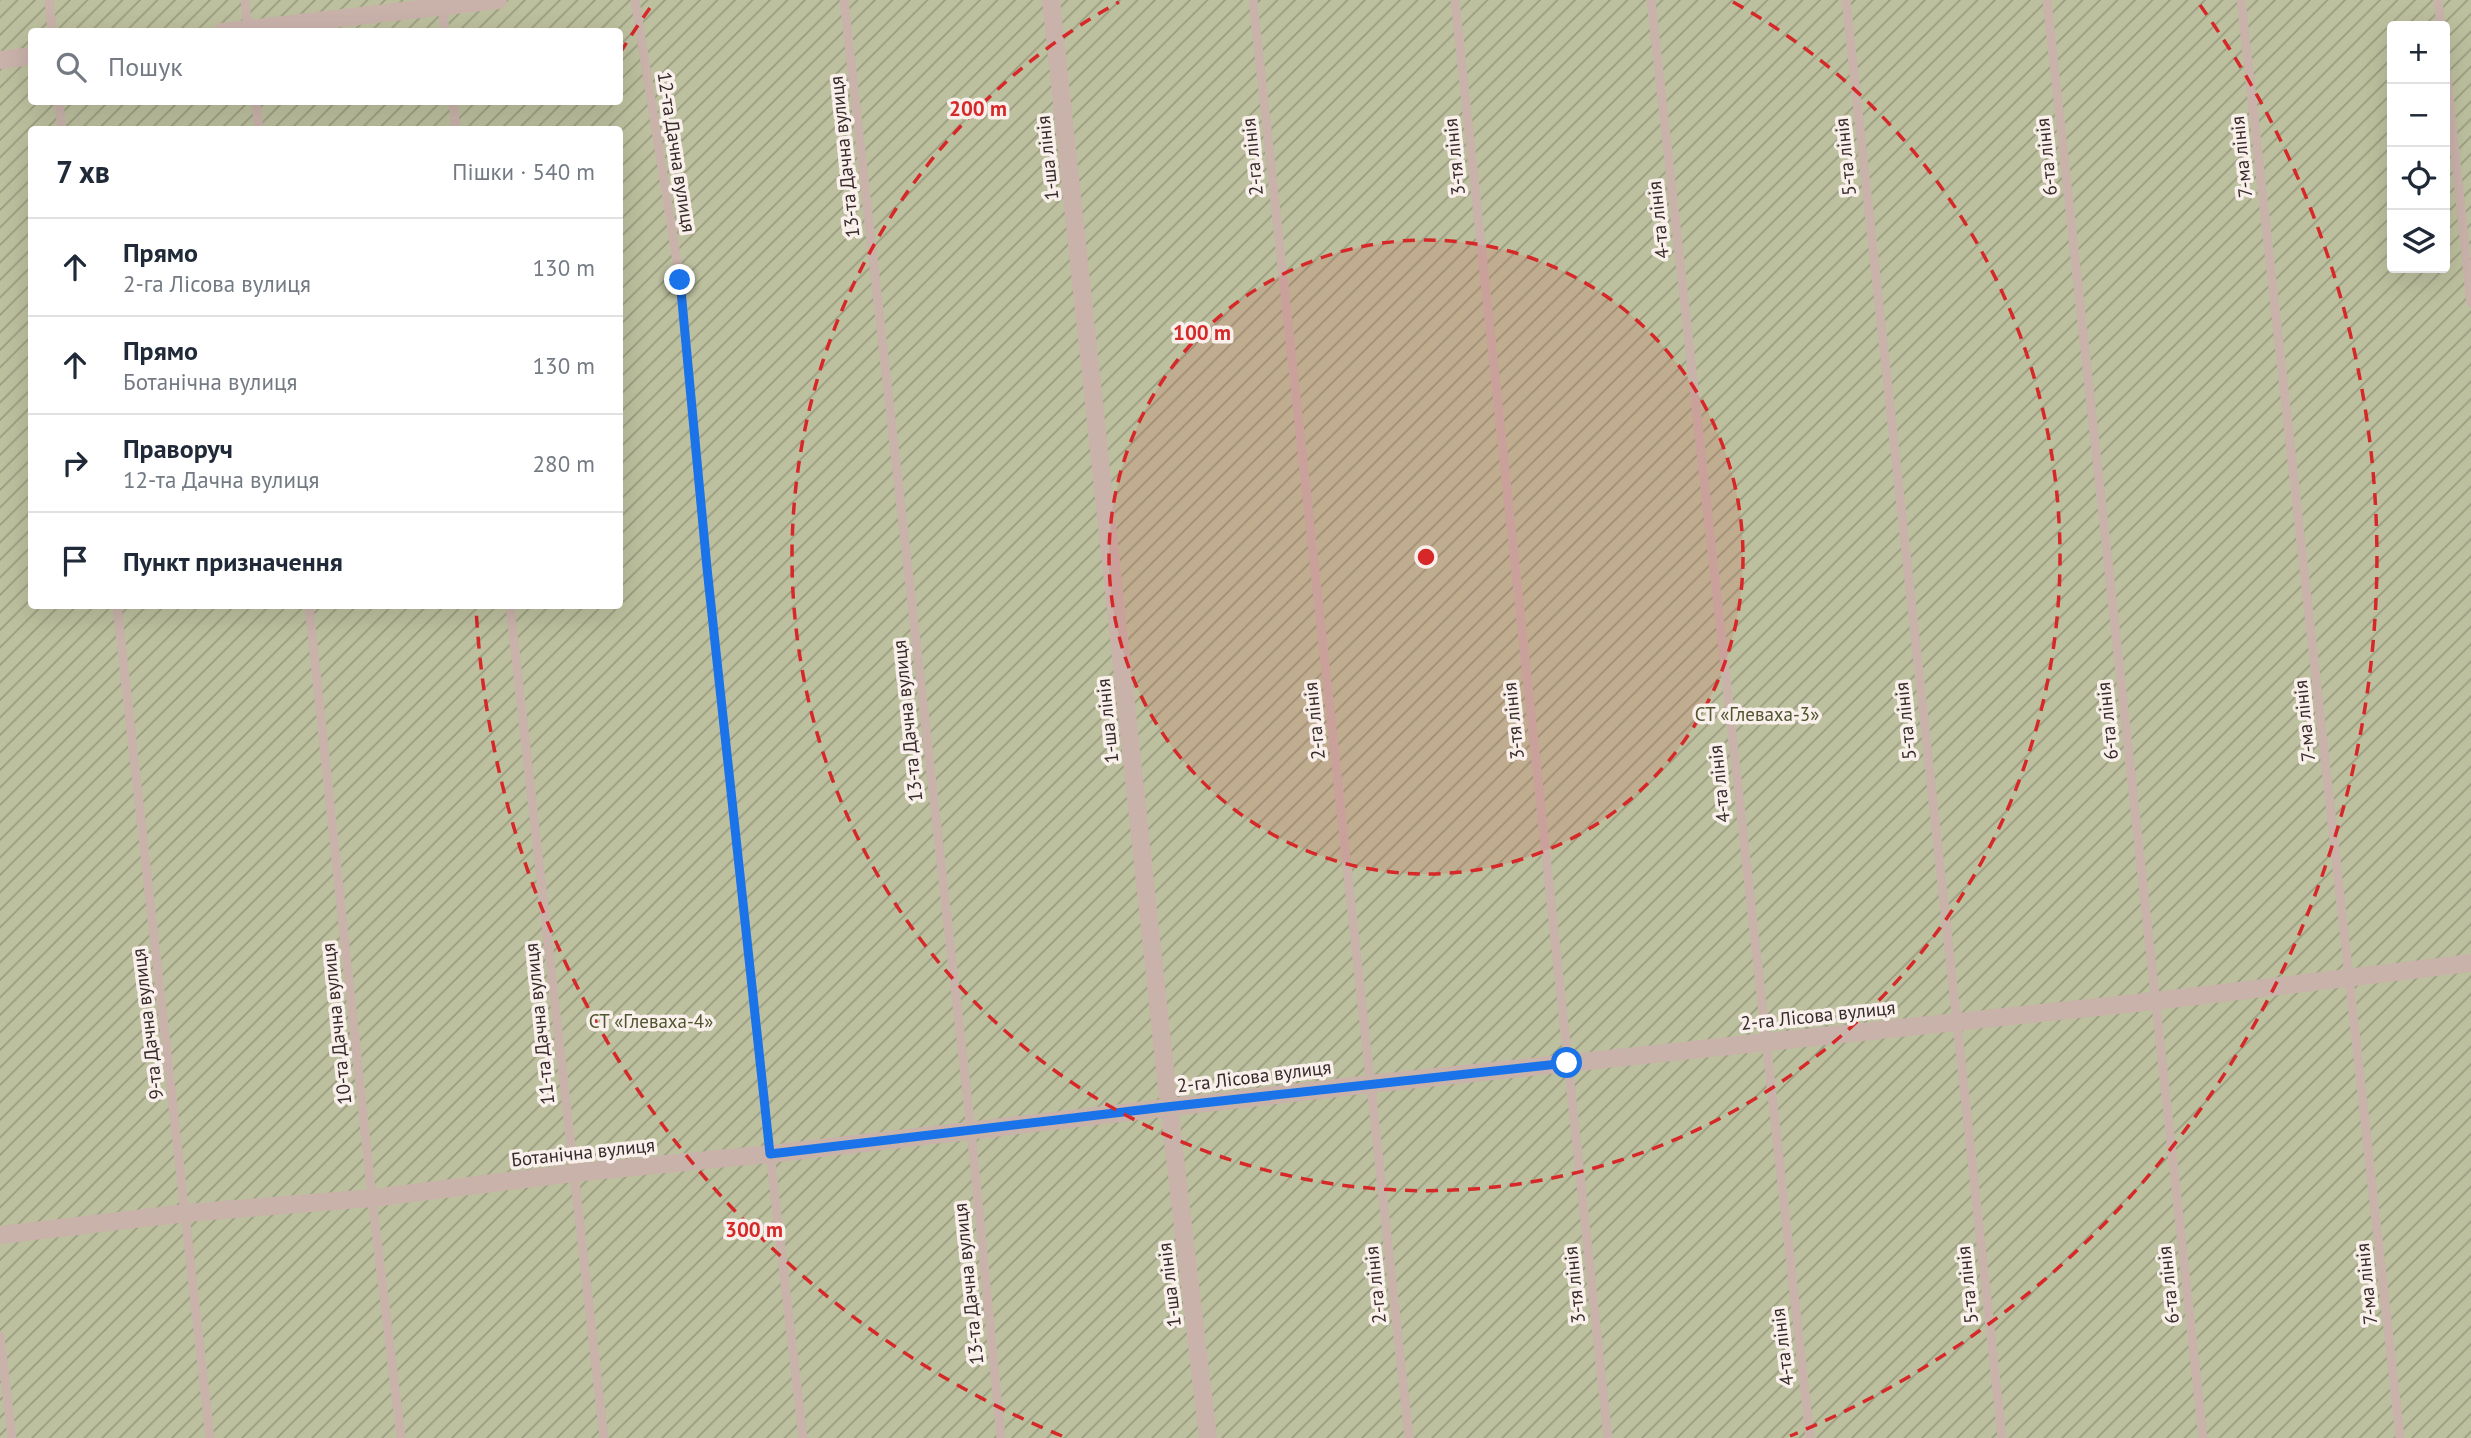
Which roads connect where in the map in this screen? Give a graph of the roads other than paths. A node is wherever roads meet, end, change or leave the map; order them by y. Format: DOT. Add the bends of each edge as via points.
graph roads {
  1 [pos="49,0"];
  2 [pos="245,0"];
  3 [pos="498,0"];
  4 [pos="635,0"];
  5 [pos="844,0"];
  6 [pos="1051,0"];
  7 [pos="1253,0"];
  8 [pos="1455,0"];
  9 [pos="1651,0"];
  10 [pos="1846,0"];
  11 [pos="2047,0"];
  12 [pos="2241,0"];
  13 [pos="2438,0"];
  14 [pos="442,3"];
  15 [pos="2440,21"];
  16 [pos="52,28"];
  17 [pos="248,28"];
  18 [pos="262,28"];
  19 [pos="445,28"];
  20 [pos="28,56"];
  21 [pos="0,60"];
  22 [pos="2448,84"];
  23 [pos="59,105"];
  24 [pos="256,105"];
  25 [pos="453,105"];
  26 [pos="62,126"];
  27 [pos="259,126"];
  28 [pos="456,126"];
  29 [pos="2471,303"];
  30 [pos="117,609"];
  31 [pos="309,609"];
  32 [pos="510,609"];
  33 [pos="2471,963"];
  34 [pos="2350,976"];
  35 [pos="2155,1001"];
  36 [pos="1955,1022"];
  37 [pos="1765,1042"];
  38 [pos="1567,1063"];
  39 [pos="1370,1084"];
  40 [pos="1169,1107"];
  41 [pos="971,1130"];
  42 [pos="770,1154"];
  43 [pos="573,1173"];
  44 [pos="372,1198"];
  45 [pos="186,1213"];
  46 [pos="0,1235"];
  47 [pos="0,1336"];
  48 [pos="12,1438"];
  49 [pos="210,1438"];
  50 [pos="401,1438"];
  51 [pos="604,1438"];
  52 [pos="803,1438"];
  53 [pos="1001,1438"];
  54 [pos="1208,1438"];
  55 [pos="1409,1438"];
  56 [pos="1608,1438"];
  57 [pos="1810,1438"];
  58 [pos="2002,1438"];
  59 [pos="2203,1438"];
  60 [pos="2400,1438"];
  1 -- 16 [label="lane"];
  2 -- 17 [label="lane"];
  3 -- 14 [label="street"];
  4 -- 42 [label="lane, 12-та Дачна вулиця" via="680,280"];
  5 -- 41 [label="lane, 13-та Дачна вулиця"];
  6 -- 40 [label="street, 1-ша лінія"];
  7 -- 39 [label="lane, 2-га лінія"];
  8 -- 38 [label="lane, 3-тя лінія"];
  9 -- 37 [label="lane, 4-та лінія"];
  10 -- 36 [label="lane, 5-та лінія"];
  11 -- 35 [label="lane, 6-та лінія"];
  12 -- 34 [label="lane, 7-ма лінія"];
  13 -- 15 [label="lane"];
  14 -- 18 [label="street"];
  14 -- 19 [label="lane"];
  20 -- 21 [label="street"];
  22 -- 29 [label="lane"];
  23 -- 26 [label="lane"];
  24 -- 27 [label="lane"];
  25 -- 28 [label="lane"];
  30 -- 45 [label="lane, 9-та Дачна вулиця"];
  31 -- 44 [label="lane, 10-та Дачна вулиця"];
  32 -- 43 [label="lane, 11-та Дачна вулиця"];
  33 -- 34 [label="street, 2-га Лісова вулиця"];
  34 -- 35 [label="street, 2-га Лісова вулиця"];
  34 -- 60 [label="lane, 7-ма лінія"];
  35 -- 36 [label="street, 2-га Лісова вулиця"];
  35 -- 59 [label="lane, 6-та лінія"];
  36 -- 37 [label="street, 2-га Лісова вулиця"];
  36 -- 58 [label="lane, 5-та лінія"];
  37 -- 38 [label="street, 2-га Лісова вулиця"];
  37 -- 57 [label="lane, 4-та лінія"];
  38 -- 39 [label="street, 2-га Лісова вулиця"];
  38 -- 56 [label="lane, 3-тя лінія"];
  39 -- 40 [label="street, 2-га Лісова вулиця"];
  39 -- 55 [label="lane, 2-га лінія"];
  40 -- 41 [label="street, Ботанічна вулиця"];
  40 -- 54 [label="street, 1-ша лінія"];
  41 -- 42 [label="street, Ботанічна вулиця"];
  41 -- 53 [label="lane, 13-та Дачна вулиця"];
  42 -- 43 [label="street, Ботанічна вулиця"];
  42 -- 52 [label="lane, 12-та Дачна вулиця"];
  43 -- 44 [label="street, Ботанічна вулиця"];
  43 -- 51 [label="lane, 11-та Дачна вулиця"];
  44 -- 45 [label="street, Ботанічна вулиця"];
  44 -- 50 [label="lane, 10-та Дачна вулиця"];
  45 -- 46 [label="street, Ботанічна вулиця"];
  45 -- 49 [label="lane, 9-та Дачна вулиця"];
  47 -- 48 [label="lane"];
}
